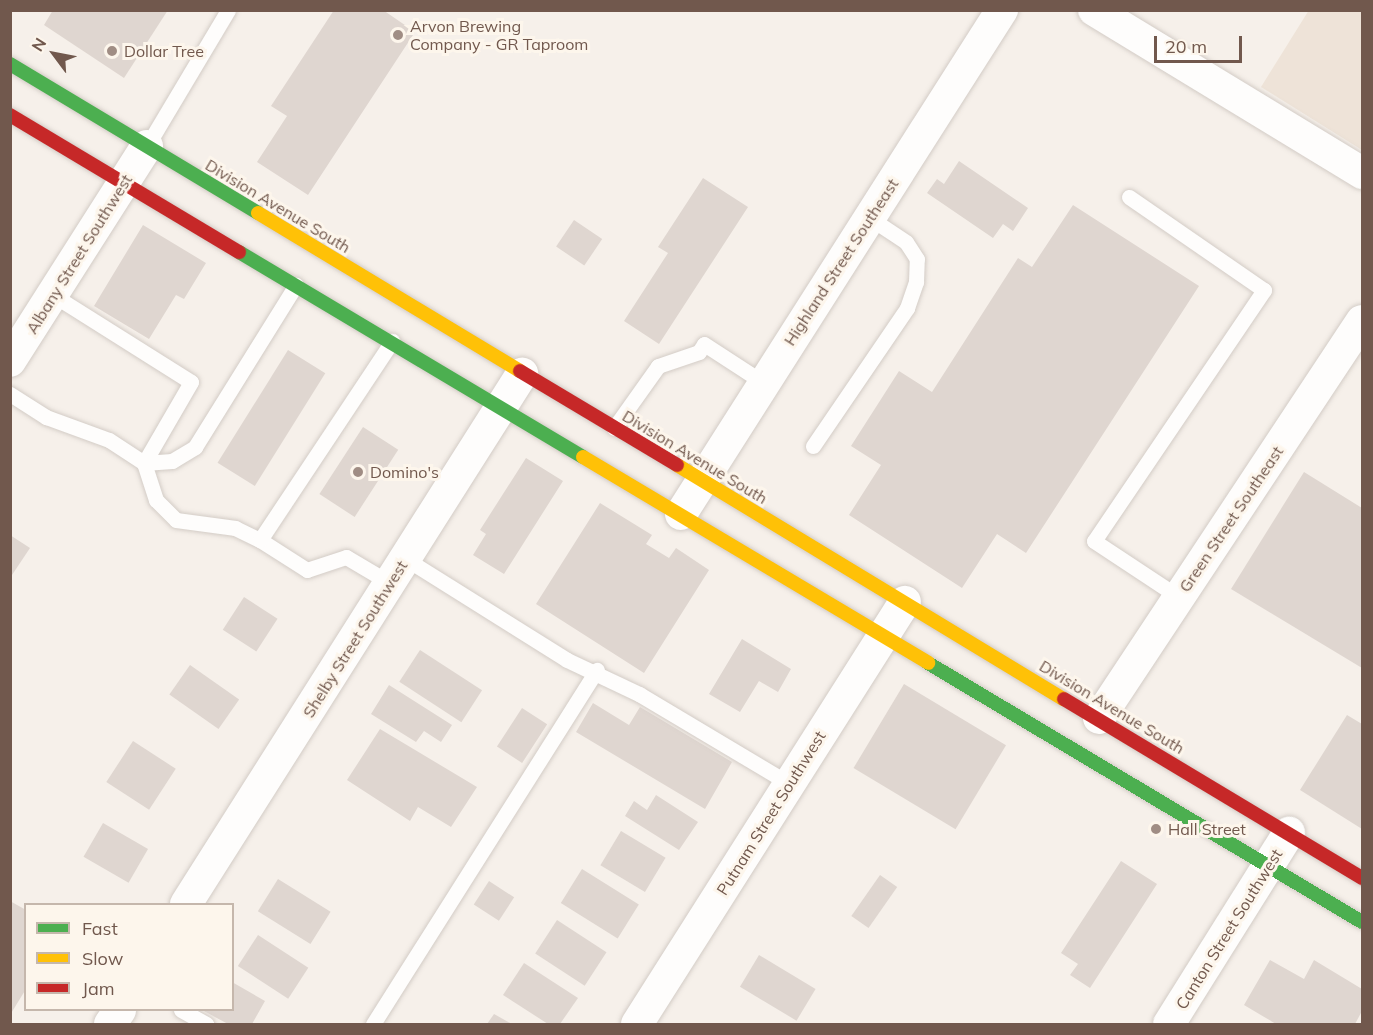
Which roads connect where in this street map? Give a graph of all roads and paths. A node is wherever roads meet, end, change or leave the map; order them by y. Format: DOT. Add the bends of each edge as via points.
graph roads {
  1 [pos="228,10"];
  2 [pos="1002,10"];
  3 [pos="1094,10"];
  4 [pos="10,64"];
  5 [pos="10,115"];
  6 [pos="147,146"];
  7 [pos="1362,173"];
  8 [pos="124,183"];
  9 [pos="1129,197"];
  10 [pos="870,218"];
  11 [pos="296,285"];
  12 [pos="53,295"];
  13 [pos="1362,321"];
  14 [pos="392,341"];
  15 [pos="10,361"];
  16 [pos="522,374"];
  17 [pos="764,383"];
  18 [pos="10,394"];
  19 [pos="503,406"];
  20 [pos="614,428"];
  21 [pos="813,446"];
  22 [pos="144,463"];
  23 [pos="702,480"];
  24 [pos="681,514"];
  25 [pos="260,540"];
  26 [pos="398,571"];
  27 [pos="1179,597"];
  28 [pos="905,602"];
  29 [pos="885,634"];
  30 [pos="597,670"];
  31 [pos="1099,718"];
  32 [pos="790,784"];
  33 [pos="1289,833"];
  34 [pos="1271,867"];
  35 [pos="1362,878"];
  36 [pos="187,903"];
  37 [pos="1362,922"];
  38 [pos="119,1011"];
  39 [pos="183,1011"];
  40 [pos="110,1024"];
  41 [pos="207,1024"];
  42 [pos="373,1024"];
  43 [pos="637,1024"];
  44 [pos="1169,1024"];
  1 -- 6 [label="lane"];
  2 -- 10 [label="street, Highland Street Southeast"];
  3 -- 7 [label="street"];
  4 -- 6 [label="main road, Division Avenue South"];
  5 -- 8 [label="main road"];
  6 -- 8 [label="street, Albany Street Southwest"];
  6 -- 16 [label="main road, Division Avenue South"];
  8 -- 11 [label="main road"];
  8 -- 12 [label="street, Albany Street Southwest"];
  9 -- 27 [label="lane" via="1264,290 1094,541"];
  10 -- 17 [label="street, Highland Street Southeast"];
  10 -- 21 [label="lane" via="906,242 917,259 916,282 907,308"];
  11 -- 14 [label="main road"];
  11 -- 22 [label="lane" via="195,447 172,461"];
  12 -- 15 [label="street, Albany Street Southwest"];
  12 -- 22 [label="lane" via="191,382"];
  13 -- 27 [label="street, Green Street Southeast"];
  14 -- 19 [label="main road"];
  14 -- 25 [label="lane"];
  16 -- 19 [label="street, Shelby Street Southwest"];
  16 -- 20 [label="main road, Division Avenue South"];
  17 -- 20 [label="lane" via="704,344 699,352 658,366"];
  17 -- 23 [label="street, Highland Street Southeast"];
  18 -- 22 [label="lane" via="46,417 109,440"];
  19 -- 24 [label="main road"];
  19 -- 26 [label="street, Shelby Street Southwest"];
  20 -- 23 [label="main road, Division Avenue South"];
  22 -- 25 [label="lane" via="156,500 176,520 235,528"];
  23 -- 24 [label="street, Highland Street Southeast"];
  23 -- 28 [label="main road, Division Avenue South"];
  24 -- 29 [label="main road"];
  25 -- 26 [label="lane" via="307,570 346,557"];
  26 -- 30 [label="lane" via="567,660"];
  26 -- 36 [label="street, Shelby Street Southwest"];
  27 -- 31 [label="street, Green Street Southeast"];
  28 -- 29 [label="street, Putnam Street Southwest"];
  28 -- 31 [label="main road, Division Avenue South"];
  29 -- 32 [label="street, Putnam Street Southwest"];
  29 -- 34 [label="main road" via="1075,753"];
  30 -- 32 [label="lane"];
  30 -- 42 [label="lane"];
  31 -- 33 [label="main road, Division Avenue South"];
  32 -- 43 [label="street, Putnam Street Southwest"];
  33 -- 34 [label="street, Canton Street Southwest"];
  33 -- 35 [label="main road, Division Avenue South"];
  34 -- 37 [label="main road"];
  34 -- 44 [label="street, Canton Street Southwest"];
  38 -- 40 [label="street"];
  39 -- 41 [label="lane"];
}
